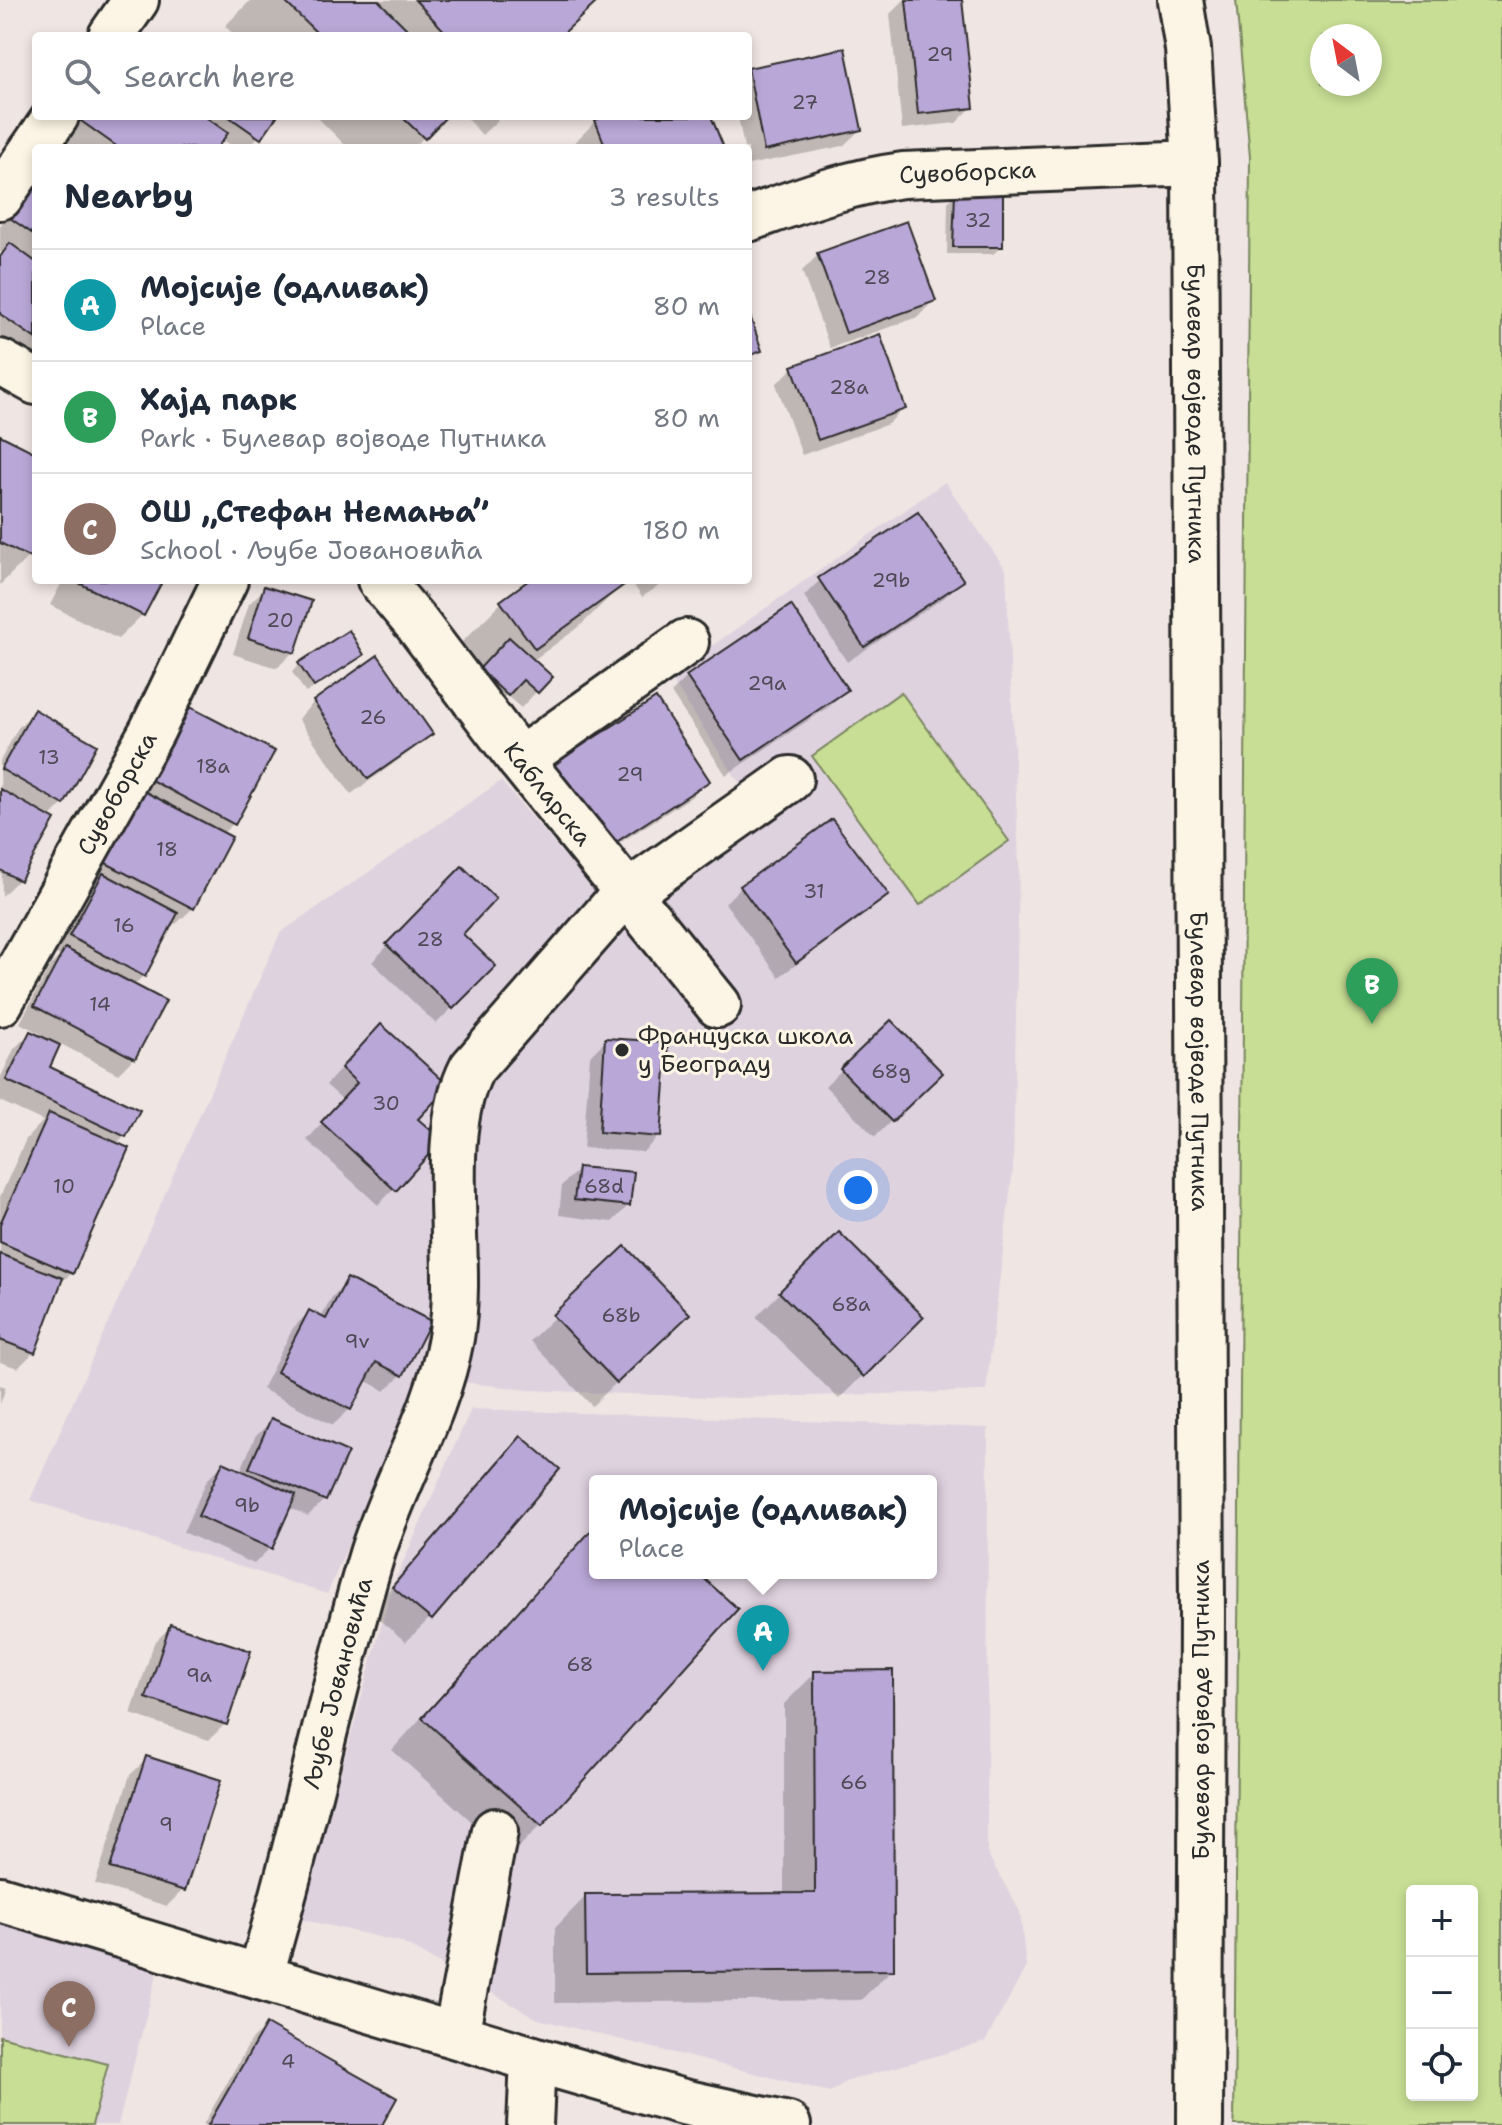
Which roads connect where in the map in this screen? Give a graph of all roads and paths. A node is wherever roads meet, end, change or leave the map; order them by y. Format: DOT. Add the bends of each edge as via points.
graph roads {
  1 [pos="136,0"];
  2 [pos="1180,0"];
  3 [pos="114,32"];
  4 [pos="53,120"];
  5 [pos="37,144"];
  6 [pos="32,151"];
  7 [pos="1195,163"];
  8 [pos="0,197"];
  9 [pos="752,218"];
  10 [pos="0,362"];
  11 [pos="32,380"];
  12 [pos="223,584"];
  13 [pos="383,584"];
  14 [pos="686,642"];
  15 [pos="520,760"];
  16 [pos="790,779"];
  17 [pos="627,894"];
  18 [pos="0,1003"];
  19 [pos="718,1005"];
  20 [pos="495,1831"];
  21 [pos="0,1899"];
  22 [pos="260,1977"];
  23 [pos="456,2035"];
  24 [pos="533,2059"];
  25 [pos="530,2125"];
  26 [pos="788,2125"];
  27 [pos="1200,2125"];
  1 -- 3 [label="street"];
  2 -- 7 [label="street, Булевар војводе Путника"];
  4 -- 5 [label="street"];
  6 -- 8 [label="street"];
  7 -- 9 [label="street, Сувоборска" via="903,175 834,189"];
  7 -- 27 [label="street, Булевар војводе Путника"];
  10 -- 11 [label="street"];
  12 -- 18 [label="street, Сувоборска" via="152,731"];
  13 -- 15 [label="street, Кабларска"];
  14 -- 15 [label="street"];
  15 -- 17 [label="street, Кабларска"];
  16 -- 17 [label="street, Љубе Јовановића"];
  17 -- 19 [label="street, Кабларска"];
  17 -- 22 [label="street, Љубе Јовановића" via="472,1068 459,1102 451,1340 437,1395 374,1550 355,1612"];
  20 -- 23 [label="street"];
  21 -- 22 [label="street"];
  22 -- 23 [label="street"];
  23 -- 24 [label="street"];
  24 -- 25 [label="street"];
  24 -- 26 [label="street" via="683,2102"];
}
